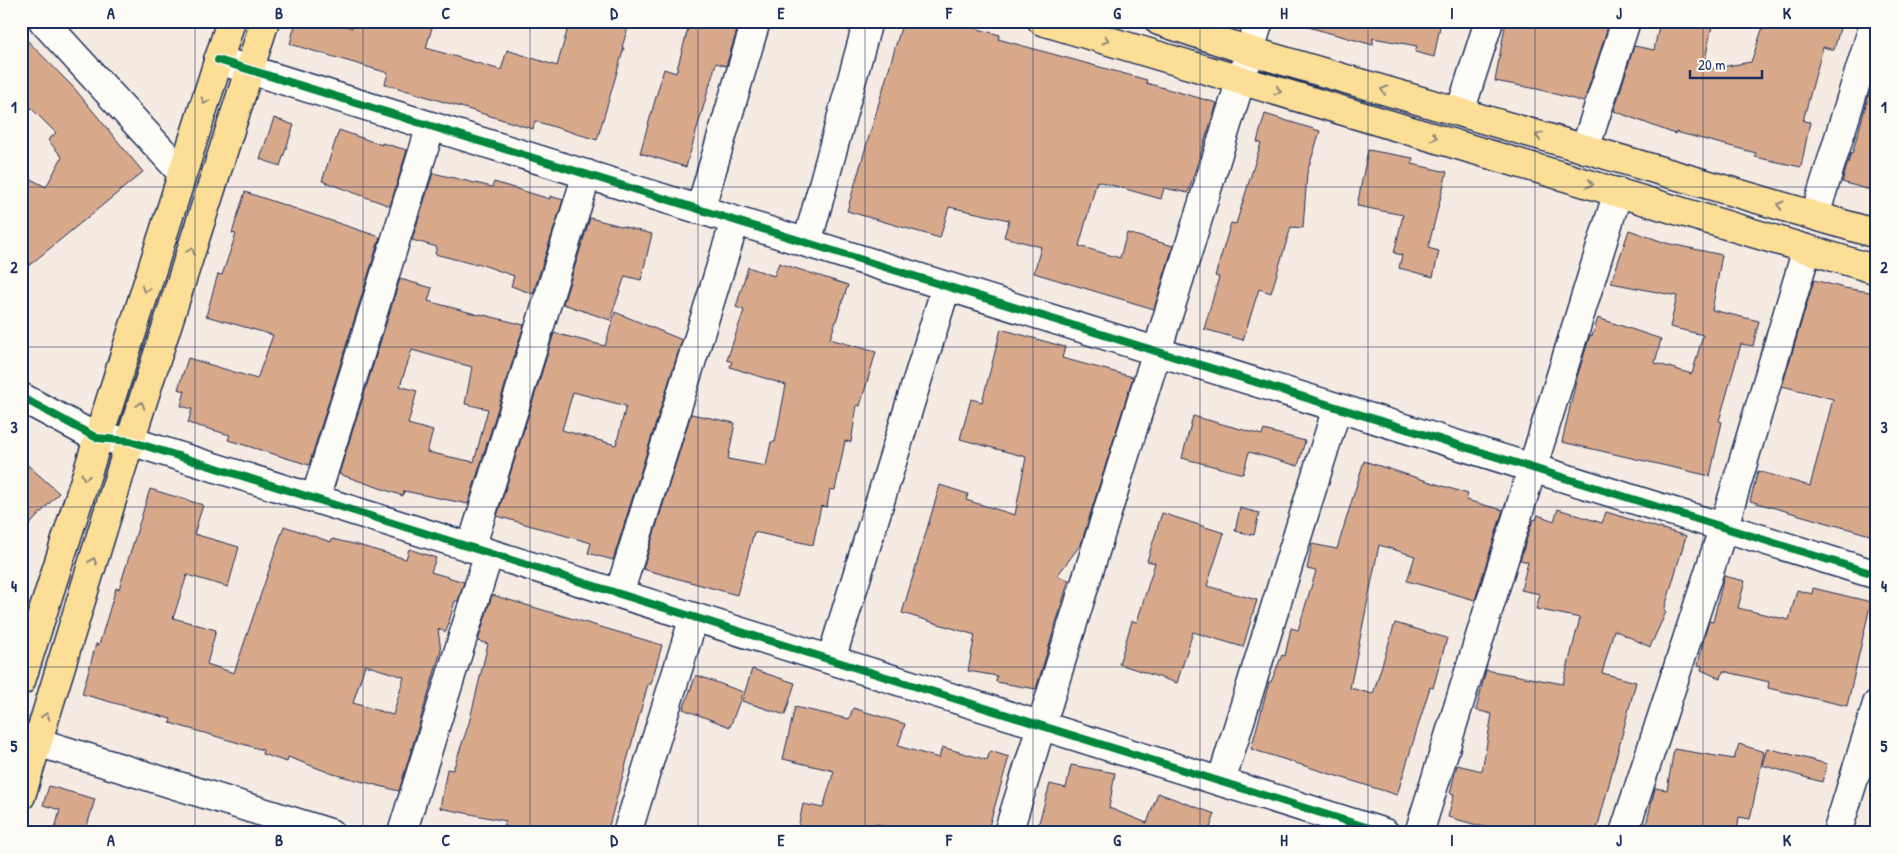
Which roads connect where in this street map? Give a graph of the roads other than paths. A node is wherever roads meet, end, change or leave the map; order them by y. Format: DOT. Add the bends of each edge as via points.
graph roads {
  1 [pos="43,21"];
  2 [pos="231,21"];
  3 [pos="265,21"];
  4 [pos="756,21"];
  5 [pos="868,21"];
  6 [pos="1042,21"];
  7 [pos="1158,21"];
  8 [pos="1259,21"];
  9 [pos="1490,21"];
  10 [pos="1626,21"];
  11 [pos="1876,21"];
  12 [pos="1250,51"];
  13 [pos="218,60"];
  14 [pos="250,69"];
  15 [pos="1241,80"];
  16 [pos="1460,112"];
  17 [pos="431,126"];
  18 [pos="1585,149"];
  19 [pos="182,173"];
  20 [pos="587,174"];
  21 [pos="1618,192"];
  22 [pos="700,210"];
  23 [pos="1815,215"];
  24 [pos="735,221"];
  25 [pos="1877,234"];
  26 [pos="807,243"];
  27 [pos="1807,249"];
  28 [pos="1877,270"];
  29 [pos="946,287"];
  30 [pos="1157,352"];
  31 [pos="21,397"];
  32 [pos="1337,408"];
  33 [pos="97,438"];
  34 [pos="130,441"];
  35 [pos="1532,469"];
  36 [pos="315,499"];
  37 [pos="1724,526"];
  38 [pos="480,550"];
  39 [pos="1877,575"];
  40 [pos="619,594"];
  41 [pos="694,617"];
  42 [pos="831,660"];
  43 [pos="21,681"];
  44 [pos="1877,704"];
  45 [pos="1041,725"];
  46 [pos="30,739"];
  47 [pos="1221,782"];
  48 [pos="21,796"];
  49 [pos="330,833"];
  50 [pos="402,833"];
  51 [pos="627,833"];
  52 [pos="1008,833"];
  53 [pos="1385,833"];
  54 [pos="1419,833"];
  55 [pos="1624,833"];
  56 [pos="1837,833"];
  1 -- 19 [label="street"];
  2 -- 13 [label="main road"];
  3 -- 14 [label="main road"];
  4 -- 22 [label="street"];
  5 -- 26 [label="street"];
  6 -- 15 [label="main road, one-way"];
  7 -- 12 [label="main road"];
  8 -- 12 [label="street"];
  9 -- 16 [label="street"];
  10 -- 18 [label="street"];
  11 -- 23 [label="street"];
  12 -- 15 [label="street"];
  16 -- 12 [label="main road, one-way"];
  13 -- 14 [label="street"];
  13 -- 19 [label="main road, one-way"];
  14 -- 17 [label="street"];
  34 -- 14 [label="main road, one-way"];
  15 -- 21 [label="main road, one-way"];
  15 -- 30 [label="street"];
  18 -- 16 [label="main road, one-way"];
  17 -- 20 [label="street"];
  17 -- 36 [label="street"];
  23 -- 18 [label="main road, one-way"];
  19 -- 33 [label="main road, one-way"];
  20 -- 22 [label="street"];
  20 -- 38 [label="street"];
  21 -- 27 [label="main road"];
  21 -- 35 [label="street"];
  22 -- 24 [label="street"];
  23 -- 25 [label="main road"];
  24 -- 26 [label="street"];
  24 -- 40 [label="street"];
  26 -- 29 [label="street"];
  27 -- 28 [label="main road"];
  27 -- 37 [label="street"];
  29 -- 30 [label="street"];
  29 -- 42 [label="street"];
  30 -- 32 [label="street"];
  30 -- 45 [label="street"];
  31 -- 33 [label="street"];
  32 -- 35 [label="street"];
  32 -- 47 [label="street"];
  33 -- 34 [label="street"];
  33 -- 43 [label="main road, one-way"];
  34 -- 36 [label="street"];
  46 -- 34 [label="main road, one-way"];
  35 -- 37 [label="street"];
  35 -- 54 [label="street"];
  36 -- 38 [label="street"];
  37 -- 39 [label="street"];
  37 -- 55 [label="street"];
  38 -- 40 [label="street"];
  38 -- 50 [label="street"];
  40 -- 41 [label="street"];
  41 -- 42 [label="street"];
  41 -- 51 [label="street"];
  42 -- 45 [label="street"];
  44 -- 56 [label="street"];
  45 -- 47 [label="street"];
  45 -- 52 [label="street"];
  46 -- 48 [label="main road"];
  46 -- 49 [label="street"];
  47 -- 53 [label="street"];
}
